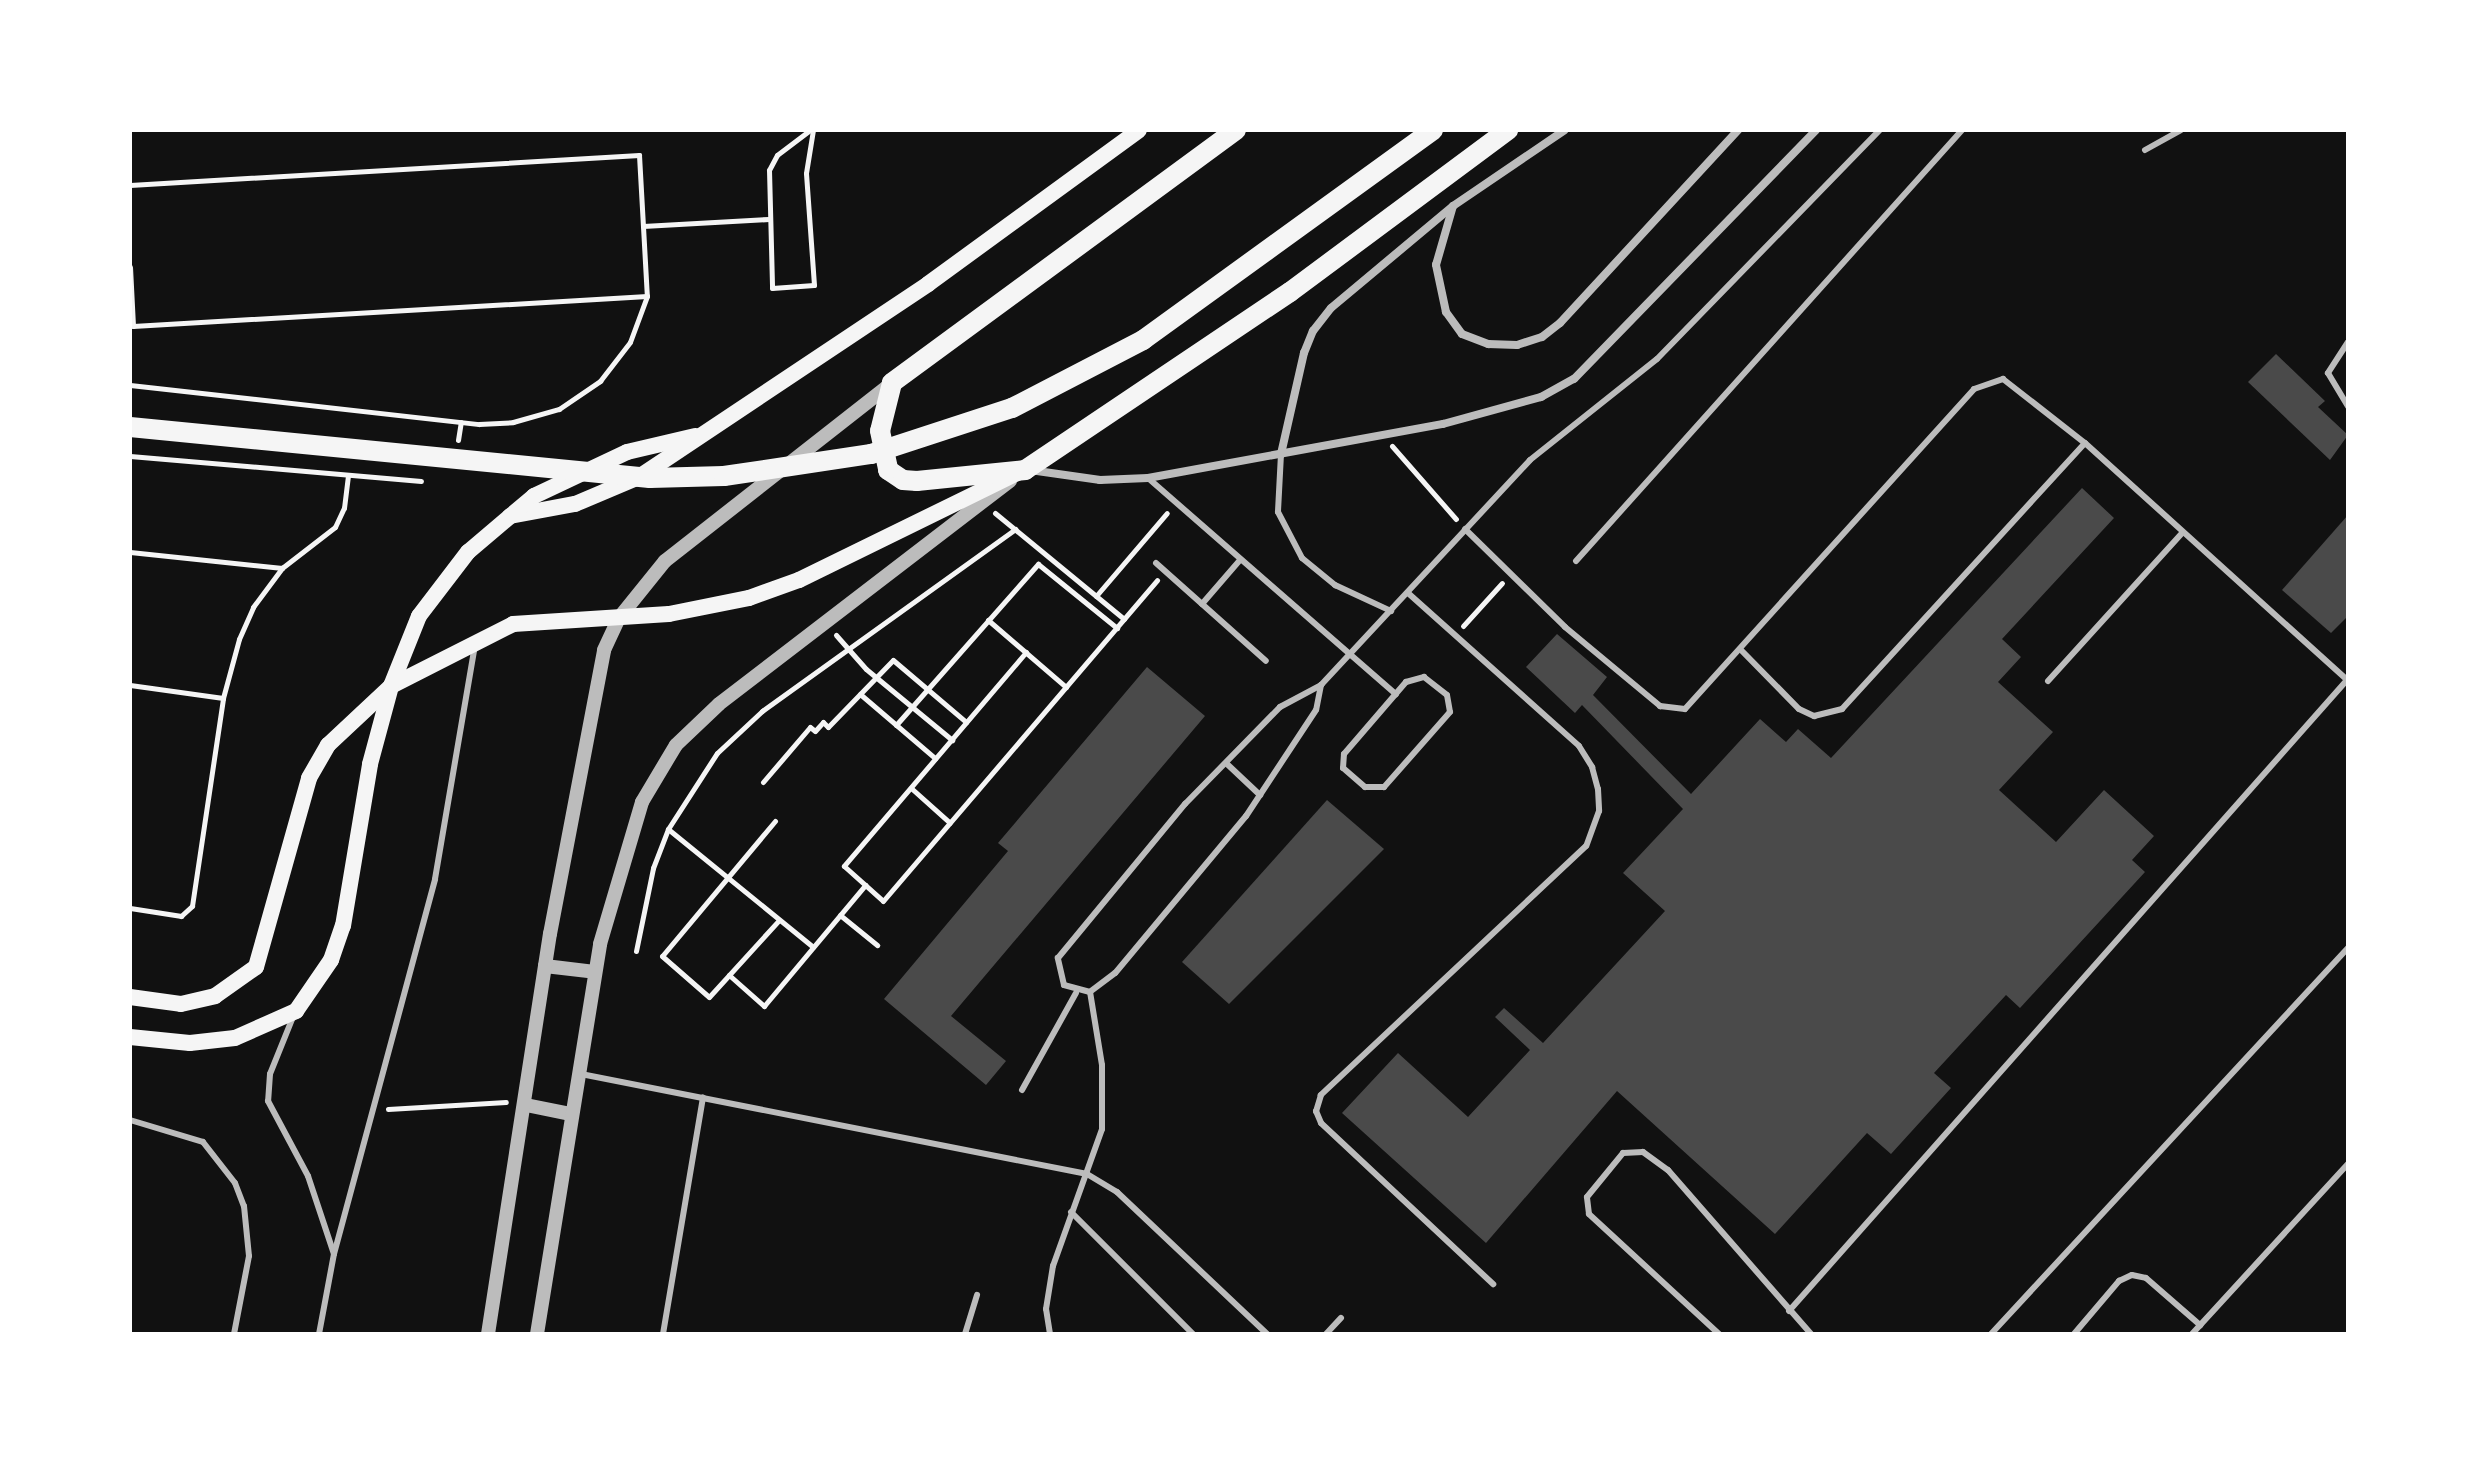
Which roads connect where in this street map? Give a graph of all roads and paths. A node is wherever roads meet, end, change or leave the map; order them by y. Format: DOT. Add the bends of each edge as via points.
graph roads {
  1 [pos="812,130"];
  2 [pos="1139,130"];
  3 [pos="1236,130"];
  4 [pos="1433,130"];
  5 [pos="1508,130"];
  6 [pos="1565,130"];
  7 [pos="1738,130"];
  8 [pos="1816,130"];
  9 [pos="1880,130"];
  10 [pos="1962,130"];
  11 [pos="2181,130"];
  12 [pos="2145,150"];
  13 [pos="130,185"];
  14 [pos="1453,206"];
  15 [pos="769,219"];
  16 [pos="643,226"];
  17 [pos="130,267"];
  18 [pos="647,296"];
  19 [pos="2348,342"];
  20 [pos="892,383"];
  21 [pos="130,385"];
  22 [pos="2348,406"];
  23 [pos="130,427"];
  24 [pos="1387,434"];
  25 [pos="695,436"];
  26 [pos="2085,443"];
  27 [pos="1281,454"];
  28 [pos="130,456"];
  29 [pos="1025,470"];
  30 [pos="348,475"];
  31 [pos="1148,478"];
  32 [pos="437,482"];
  33 [pos="982,502"];
  34 [pos="1176,504"];
  35 [pos="508,516"];
  36 [pos="1015,529"];
  37 [pos="1465,529"];
  38 [pos="2182,533"];
  39 [pos="130,552"];
  40 [pos="1240,560"];
  41 [pos="1576,561"];
  42 [pos="1156,563"];
  43 [pos="282,568"];
  44 [pos="1166,571"];
  45 [pos="1511,573"];
  46 [pos="1408,593"];
  47 [pos="1096,596"];
  48 [pos="1202,604"];
  49 [pos="1391,611"];
  50 [pos="619,618"];
  51 [pos="1124,619"];
  52 [pos="988,620"];
  53 [pos="826,622"];
  54 [pos="1117,628"];
  55 [pos="1456,634"];
  56 [pos="476,639"];
  57 [pos="848,649"];
  58 [pos="1742,651"];
  59 [pos="1026,652"];
  60 [pos="1350,656"];
  61 [pos="1266,661"];
  62 [pos="876,677"];
  63 [pos="2048,681"];
  64 [pos="2348,681"];
  65 [pos="130,685"];
  66 [pos="1321,685"];
  67 [pos="391,686"];
  68 [pos="1066,687"];
  69 [pos="927,689"];
  70 [pos="860,694"];
  71 [pos="1396,694"];
  72 [pos="223,698"];
  73 [pos="912,707"];
  74 [pos="966,722"];
  75 [pos="896,725"];
  76 [pos="952,740"];
  77 [pos="936,758"];
  78 [pos="1226,763"];
  79 [pos="763,782"];
  80 [pos="911,788"];
  81 [pos="1260,795"];
  82 [pos="775,821"];
  83 [pos="950,823"];
  84 [pos="668,829"];
  85 [pos="727,878"];
  86 [pos="865,885"];
  87 [pos="130,908"];
  88 [pos="840,915"];
  89 [pos="779,920"];
  90 [pos="877,945"];
  91 [pos="813,947"];
  92 [pos="2348,948"];
  93 [pos="636,951"];
  94 [pos="545,966"];
  95 [pos="595,972"];
  96 [pos="729,975"];
  97 [pos="1090,992"];
  98 [pos="1076,993"];
  99 [pos="130,997"];
  100 [pos="296,1011"];
  101 [pos="130,1037"];
  102 [pos="578,1073"];
  103 [pos="1022,1090"];
  104 [pos="703,1097"];
  105 [pos="526,1103"];
  106 [pos="372,1110"];
  107 [pos="571,1114"];
  108 [pos="130,1120"];
  109 [pos="2348,1164"];
  110 [pos="1087,1174"];
  111 [pos="1071,1212"];
  112 [pos="334,1254"];
  113 [pos="1493,1284"];
  114 [pos="977,1295"];
  115 [pos="1789,1311"];
  116 [pos="1341,1318"];
  117 [pos="2200,1325"];
  118 [pos="234,1334"];
  119 [pos="319,1334"];
  120 [pos="488,1334"];
  121 [pos="537,1334"];
  122 [pos="663,1334"];
  123 [pos="965,1334"];
  124 [pos="1050,1334"];
  125 [pos="1193,1334"];
  126 [pos="1267,1334"];
  127 [pos="1326,1334"];
  128 [pos="1719,1334"];
  129 [pos="1811,1334"];
  130 [pos="1991,1334"];
  131 [pos="2074,1334"];
  132 [pos="2192,1334"];
  1 -- 15 [label="path" via="772,162"];
  1 -- 15 [label="path" via="806,173 814,285 772,288"];
  2 -- 25 [label="main road" via="928,284"];
  3 -- 20 [label="main road"];
  4 -- 23 [label="main road" via="1143,340 1012,408 871,454 783,470 650,478"];
  5 -- 29 [label="main road" via="1290,292"];
  6 -- 14 [label="street"];
  7 -- 14 [label="street" via="1560,323 1542,337 1517,345 1488,344 1462,334 1446,312 1436,265"];
  8 -- 24 [label="street" via="1574,379 1513,406"];
  9 -- 37 [label="lane" via="1657,359 1530,460"];
  10 -- 41 [label="lane"];
  11 -- 12 [label="lane"];
  13 -- 16 [label="path" via="639,155"];
  14 -- 27 [label="street" via="1346,292 1313,331"];
  15 -- 16 [label="path"];
  16 -- 18 [label="path"];
  17 -- 18 [label="path" via="133,326"];
  18 -- 21 [label="path" via="630,342 600,381 559,409 513,422 479,424"];
  19 -- 22 [label="lane" via="2328,373"];
  20 -- 29 [label="main road" via="880,446 895,476 917,481"];
  20 -- 50 [label="street" via="695,534"];
  24 -- 27 [label="street"];
  24 -- 37 [label="path" via="1396,457"];
  25 -- 35 [label="main road" via="595,464"];
  25 -- 35 [label="main road" via="639,477 608,492"];
  26 -- 38 [label="lane"];
  26 -- 58 [label="lane" via="2016,385 2003,379 1974,389"];
  26 -- 58 [label="lane" via="1842,709 1814,716 1799,709"];
  27 -- 31 [label="street"];
  27 -- 49 [label="lane" via="1278,512 1302,558 1335,585"];
  28 -- 30 [label="path"];
  29 -- 31 [label="street" via="1100,480"];
  29 -- 33 [label="street"];
  29 -- 50 [label="main road" via="762,594 706,609"];
  30 -- 32 [label="path"];
  30 -- 43 [label="path" via="344,508 335,527"];
  31 -- 34 [label="lane"];
  33 -- 36 [label="path"];
  33 -- 53 [label="street"];
  34 -- 40 [label="lane"];
  34 -- 47 [label="path"];
  35 -- 67 [label="main road" via="468,552 419,616"];
  36 -- 47 [label="path"];
  36 -- 57 [label="path"];
  37 -- 45 [label="lane"];
  37 -- 46 [label="lane"];
  38 -- 63 [label="lane"];
  38 -- 64 [label="lane"];
  39 -- 43 [label="path"];
  40 -- 48 [label="lane"];
  40 -- 60 [label="lane"];
  42 -- 44 [label="lane"];
  43 -- 72 [label="path" via="253,607"];
  44 -- 48 [label="lane"];
  44 -- 51 [label="path"];
  45 -- 55 [label="path"];
  45 -- 58 [label="lane" via="1565,627 1669,709 1695,705"];
  46 -- 49 [label="lane"];
  46 -- 55 [label="lane"];
  47 -- 51 [label="path"];
  48 -- 61 [label="lane"];
  49 -- 60 [label="lane"];
  50 -- 56 [label="main road" via="528,621"];
  50 -- 94 [label="street" via="594,689"];
  51 -- 54 [label="path"];
  52 -- 54 [label="path" via="1038,564"];
  52 -- 59 [label="path"];
  52 -- 69 [label="path"];
  53 -- 57 [label="path"];
  53 -- 95 [label="street" via="719,704 676,745 642,802 623,853"];
  54 -- 68 [label="path"];
  55 -- 113 [label="lane" via="1579,746 1598,789 1595,831 1586,846 1321,1095 1316,1111 1321,1123"];
  56 -- 67 [label="main road"];
  56 -- 106 [label="lane" via="435,879"];
  57 -- 62 [label="path"];
  57 -- 84 [label="path" via="738,731 698,778"];
  59 -- 68 [label="path"];
  59 -- 74 [label="path"];
  60 -- 66 [label="lane"];
  60 -- 71 [label="lane"];
  62 -- 69 [label="path" via="893,660"];
  62 -- 70 [label="path"];
  62 -- 73 [label="path"];
  64 -- 115 [label="lane"];
  65 -- 72 [label="path"];
  66 -- 78 [label="lane" via="1293,696"];
  66 -- 81 [label="lane" via="1316,710"];
  67 -- 99 [label="main road" via="328,745 309,778 256,967 215,996 181,1004"];
  67 -- 100 [label="main road" via="370,764 343,926 331,960"];
  68 -- 83 [label="path"];
  69 -- 73 [label="path"];
  69 -- 74 [label="path"];
  70 -- 75 [label="path"];
  70 -- 79 [label="path" via="828,727 823,722 815,731 810,727"];
  71 -- 71 [label="lane" via="1412,678 1424,677 1447,695 1451,706 1390,781 1370,789 1346,771 1342,758"];
  72 -- 87 [label="path" via="192,906 181,916"];
  73 -- 75 [label="path"];
  73 -- 76 [label="path"];
  74 -- 76 [label="path"];
  75 -- 77 [label="path"];
  76 -- 77 [label="path"];
  77 -- 80 [label="path"];
  78 -- 81 [label="lane"];
  78 -- 98 [label="lane" via="1185,804 1058,958 1057,973"];
  80 -- 83 [label="path"];
  80 -- 86 [label="path" via="844,866"];
  81 -- 97 [label="lane" via="1115,973"];
  82 -- 85 [label="path"];
  83 -- 86 [label="path" via="883,901"];
  84 -- 85 [label="path"];
  84 -- 93 [label="path" via="653,868"];
  85 -- 89 [label="path"];
  85 -- 96 [label="path" via="662,956 709,997"];
  86 -- 88 [label="path"];
  88 -- 90 [label="path"];
  88 -- 91 [label="path"];
  89 -- 91 [label="path"];
  89 -- 96 [label="path"];
  91 -- 96 [label="path" via="764,1006"];
  92 -- 130 [label="lane"];
  94 -- 95 [label="street"];
  94 -- 105 [label="street"];
  95 -- 102 [label="street"];
  97 -- 98 [label="lane"];
  97 -- 110 [label="lane" via="1104,1109"];
  98 -- 103 [label="lane"];
  100 -- 101 [label="main road" via="235,1038 190,1043"];
  100 -- 112 [label="lane" via="270,1074 268,1101 308,1176"];
  102 -- 104 [label="lane"];
  102 -- 107 [label="street"];
  104 -- 110 [label="lane"];
  104 -- 122 [label="lane"];
  105 -- 106 [label="path"];
  105 -- 107 [label="street"];
  105 -- 120 [label="street"];
  106 -- 112 [label="lane"];
  107 -- 121 [label="street"];
  108 -- 118 [label="lane" via="203,1142 235,1183 244,1206 249,1256"];
  109 -- 117 [label="lane"];
  110 -- 111 [label="lane"];
  110 -- 126 [label="lane" via="1117,1192"];
  111 -- 124 [label="lane" via="1048,1289"];
  111 -- 125 [label="lane"];
  112 -- 119 [label="lane"];
  114 -- 123 [label="lane"];
  115 -- 128 [label="lane" via="1668,1170 1643,1152 1627,1151 1587,1197 1586,1209"];
  115 -- 129 [label="lane"];
  116 -- 127 [label="lane"];
  117 -- 131 [label="lane" via="2146,1278 2132,1275 2119,1281"];
  117 -- 132 [label="lane"];
}
